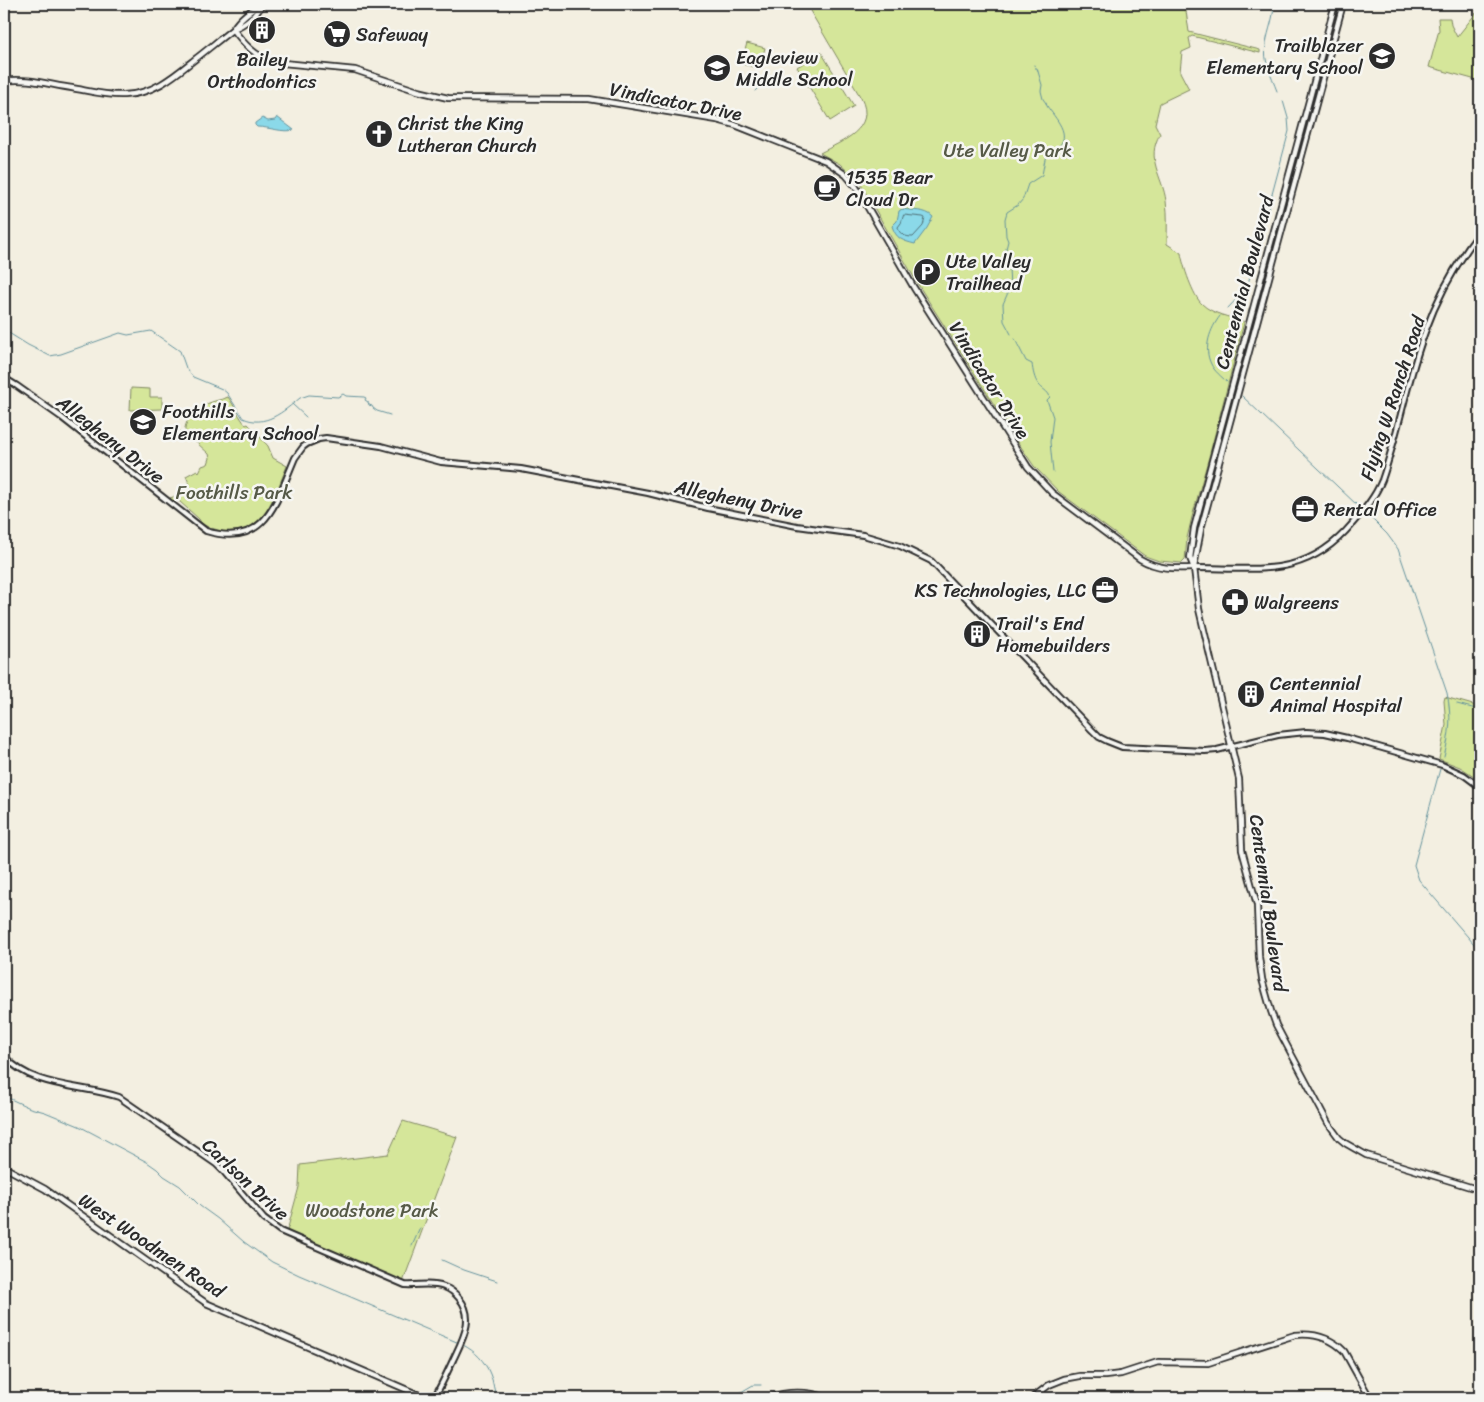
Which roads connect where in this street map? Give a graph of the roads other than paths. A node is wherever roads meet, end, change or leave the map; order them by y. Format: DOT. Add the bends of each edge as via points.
graph roads {
  1 [pos="262,4"];
  2 [pos="1335,4"];
  3 [pos="1343,4"];
  4 [pos="233,29"];
  5 [pos="4,81"];
  6 [pos="1480,232"];
  7 [pos="4,378"];
  8 [pos="1194,568"];
  9 [pos="1232,746"];
  10 [pos="1480,786"];
  11 [pos="4,1056"];
  12 [pos="4,1167"];
  13 [pos="1480,1190"];
  14 [pos="1368,1397"];
  15 [pos="426,1398"];
  16 [pos="434,1398"];
  17 [pos="768,1398"];
  18 [pos="827,1398"];
  19 [pos="1032,1398"];
  1 -- 4 [label="main road" via="250,11"];
  2 -- 8 [label="main road, Centennial Boulevard" via="1194,528 1190,558"];
  3 -- 8 [label="main road, Centennial Boulevard" via="1201,529"];
  4 -- 5 [label="main road" via="167,82 150,90 124,95 107,94 20,80"];
  4 -- 8 [label="main road, Vindicator Drive" via="253,53 273,62 356,70 448,98 589,99 691,115 735,125 826,161 856,186 918,294 1020,455 1043,484 1145,562 1165,568"];
  6 -- 8 [label="street, Flying W Ranch Road" via="1456,267 1431,316 1382,480 1354,522 1328,548 1295,564"];
  7 -- 9 [label="street, Allegheny Drive" via="61,417 206,531 215,533 242,534 259,525 275,503 299,452 312,441 326,438 381,446 441,462 529,470 797,526 877,539 931,561 1099,737 1122,747 1217,750"];
  8 -- 9 [label="main road, Centennial Boulevard" via="1199,609"];
  9 -- 10 [label="street, Allegheny Drive" via="1278,735 1333,734 1442,765 1464,774"];
  9 -- 13 [label="main road, Centennial Boulevard" via="1239,778 1242,850 1257,905 1259,957 1266,996 1276,1025 1328,1123 1339,1138 1366,1155"];
  11 -- 16 [label="street, Carlson Drive" via="36,1079 119,1096 216,1164 264,1219 281,1232 405,1285 435,1285 454,1293 466,1309 466,1326"];
  12 -- 15 [label="main road, West Woodmen Road" via="45,1189 206,1303"];
  14 -- 19 [label="main road" via="1348,1356 1338,1345 1305,1334 1208,1363 1158,1362 1121,1374 1072,1377 1049,1385"];
  17 -- 18 [label="main road" via="794,1392"];
}
